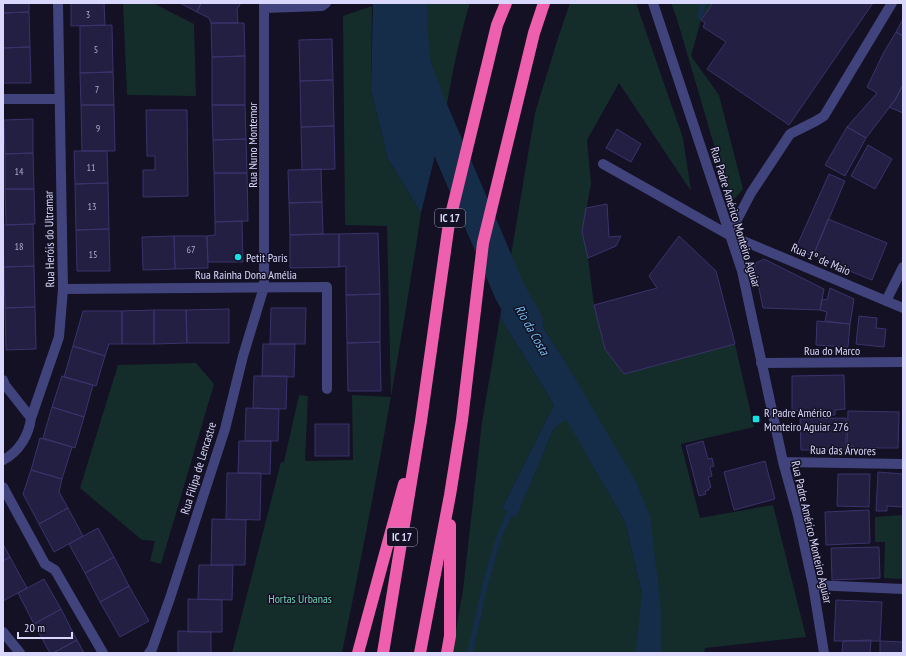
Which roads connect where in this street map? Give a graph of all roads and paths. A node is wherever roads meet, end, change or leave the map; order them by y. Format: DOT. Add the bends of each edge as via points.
graph roads {
  1 [pos="58,3"];
  2 [pos="326,3"];
  3 [pos="506,3"];
  4 [pos="544,3"];
  5 [pos="653,3"];
  6 [pos="892,3"];
  7 [pos="264,5"];
  8 [pos="3,99"];
  9 [pos="59,99"];
  10 [pos="603,164"];
  11 [pos="729,235"];
  12 [pos="903,267"];
  13 [pos="264,287"];
  14 [pos="63,289"];
  15 [pos="886,301"];
  16 [pos="903,308"];
  17 [pos="903,362"];
  18 [pos="761,364"];
  19 [pos="3,380"];
  20 [pos="327,389"];
  21 [pos="421,417"];
  22 [pos="31,418"];
  23 [pos="3,460"];
  24 [pos="783,462"];
  25 [pos="903,464"];
  26 [pos="3,487"];
  27 [pos="450,495"];
  28 [pos="813,585"];
  29 [pos="903,589"];
  30 [pos="3,632"];
  31 [pos="20,653"];
  32 [pos="103,653"];
  33 [pos="149,653"];
  34 [pos="358,653"];
  35 [pos="383,653"];
  36 [pos="420,653"];
  37 [pos="446,653"];
  38 [pos="824,653"];
  1 -- 9 [label="street, Rua Heróis do Ultramar"];
  2 -- 7 [label="street" via="322,6"];
  3 -- 21 [label="highway, IC 17" via="498,25 449,223"];
  4 -- 27 [label="highway" via="534,33 483,243 462,420"];
  5 -- 11 [label="street, Rua Padre Américo Monteiro Aguiar"];
  6 -- 11 [label="street" via="824,116 790,134 751,193"];
  7 -- 13 [label="street, Rua Nuno Montemor"];
  8 -- 9 [label="street"];
  9 -- 14 [label="street, Rua Heróis do Ultramar"];
  10 -- 11 [label="street, Rua 1º de Maio"];
  11 -- 15 [label="street, Rua 1º de Maio"];
  11 -- 18 [label="street, Rua Padre Américo Monteiro Aguiar" via="742,271"];
  12 -- 15 [label="street"];
  13 -- 14 [label="street, Rua Rainha Dona Amélia"];
  13 -- 20 [label="street, Rua Rainha Dona Amélia" via="327,287"];
  13 -- 33 [label="street, Rua Filipa de Lencastre" via="225,429 170,598"];
  14 -- 22 [label="street, Rua Heróis do Ultramar" via="58,337"];
  15 -- 16 [label="street, Rua 1º de Maio"];
  17 -- 18 [label="street, Rua do Marco"];
  18 -- 24 [label="street, Rua Padre Américo Monteiro Aguiar"];
  19 -- 22 [label="street"];
  21 -- 34 [label="highway"];
  21 -- 35 [label="highway, IC 17"];
  22 -- 23 [label="street, Rua Heróis do Ultramar" via="30,429 20,445"];
  24 -- 25 [label="street, Rua das Árvores"];
  24 -- 28 [label="street, Rua Padre Américo Monteiro Aguiar"];
  26 -- 32 [label="street" via="45,564 55,570"];
  27 -- 36 [label="highway"];
  27 -- 37 [label="highway" via="450,636"];
  28 -- 29 [label="street"];
  28 -- 38 [label="street, Rua Padre Américo Monteiro Aguiar"];
  30 -- 31 [label="street"];
}
